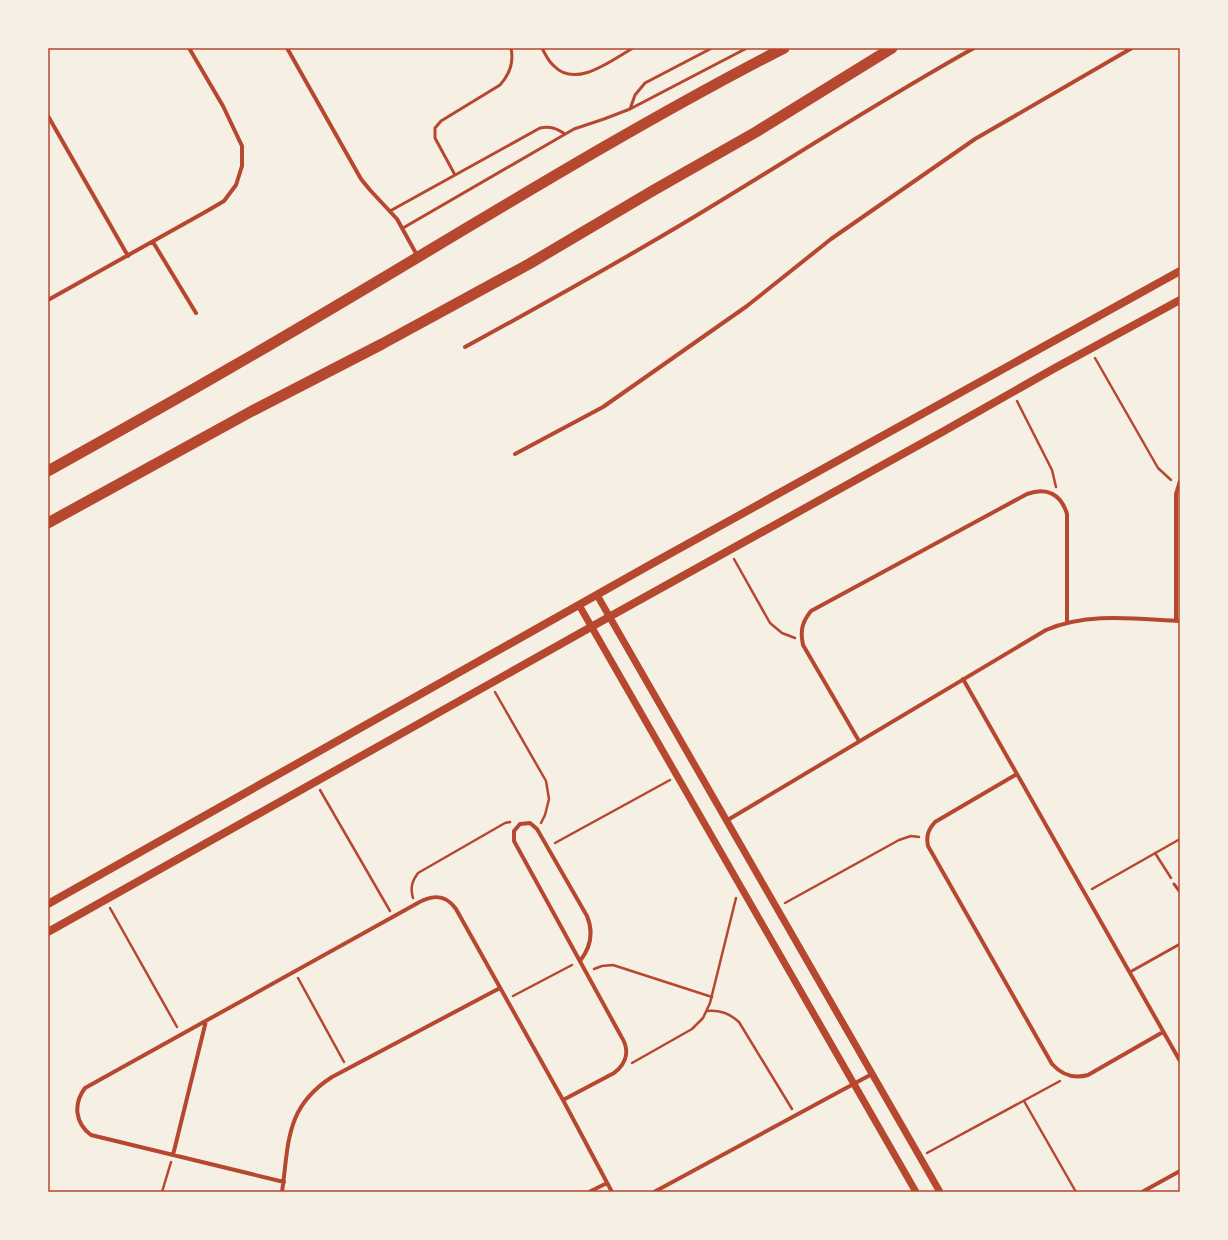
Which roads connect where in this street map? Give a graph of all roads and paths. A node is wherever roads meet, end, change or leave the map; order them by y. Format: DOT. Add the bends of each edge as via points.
graph roads {
  1 [pos="189,48"];
  2 [pos="286,48"];
  3 [pos="511,48"];
  4 [pos="542,48"];
  5 [pos="633,48"];
  6 [pos="712,48"];
  7 [pos="747,48"];
  8 [pos="784,48"];
  9 [pos="892,48"];
  10 [pos="974,48"];
  11 [pos="1132,48"];
  12 [pos="630,109"];
  13 [pos="48,116"];
  14 [pos="53,125"];
  15 [pos="48,128"];
  16 [pos="565,134"];
  17 [pos="455,175"];
  18 [pos="390,211"];
  19 [pos="403,228"];
  20 [pos="153,242"];
  21 [pos="128,256"];
  22 [pos="418,257"];
  23 [pos="1180,271"];
  24 [pos="48,300"];
  25 [pos="1180,300"];
  26 [pos="196,313"];
  27 [pos="465,347"];
  28 [pos="1091,349"];
  29 [pos="1013,392"];
  30 [pos="514,454"];
  31 [pos="48,471"];
  32 [pos="1179,483"];
  33 [pos="1056,496"];
  34 [pos="48,523"];
  35 [pos="730,550"];
  36 [pos="596,595"];
  37 [pos="578,605"];
  38 [pos="609,617"];
  39 [pos="1178,621"];
  40 [pos="1067,622"];
  41 [pos="591,627"];
  42 [pos="801,638"];
  43 [pos="963,679"];
  44 [pos="490,684"];
  45 [pos="859,741"];
  46 [pos="1017,774"];
  47 [pos="677,776"];
  48 [pos="315,782"];
  49 [pos="726,821"];
  50 [pos="520,824"];
  51 [pos="537,828"];
  52 [pos="1180,839"];
  53 [pos="927,841"];
  54 [pos="548,847"];
  55 [pos="1155,853"];
  56 [pos="739,884"];
  57 [pos="1174,884"];
  58 [pos="1180,892"];
  59 [pos="1085,894"];
  60 [pos="105,900"];
  61 [pos="48,904"];
  62 [pos="416,904"];
  63 [pos="776,908"];
  64 [pos="393,916"];
  65 [pos="48,932"];
  66 [pos="1180,944"];
  67 [pos="580,961"];
  68 [pos="294,971"];
  69 [pos="1130,972"];
  70 [pos="587,974"];
  71 [pos="500,988"];
  72 [pos="712,997"];
  73 [pos="506,999"];
  74 [pos="707,1011"];
  75 [pos="206,1021"];
  76 [pos="1163,1032"];
  77 [pos="182,1034"];
  78 [pos="1180,1061"];
  79 [pos="348,1069"];
  80 [pos="614,1073"];
  81 [pos="872,1074"];
  82 [pos="1068,1076"];
  83 [pos="853,1083"];
  84 [pos="563,1100"];
  85 [pos="1024,1101"];
  86 [pos="796,1115"];
  87 [pos="174,1155"];
  88 [pos="920,1157"];
  89 [pos="1180,1171"];
  90 [pos="284,1182"];
  91 [pos="607,1183"];
  92 [pos="162,1192"];
  93 [pos="282,1192"];
  94 [pos="589,1192"];
  95 [pos="612,1192"];
  96 [pos="654,1192"];
  97 [pos="916,1192"];
  98 [pos="940,1192"];
  99 [pos="1076,1192"];
  100 [pos="1142,1192"];
  1 -- 20 [label="street" via="224,106 234,128 242,146 242,166 236,185 224,201"];
  2 -- 18 [label="street" via="362,179"];
  3 -- 17 [label="lane" via="511,67 500,85 441,121 435,128 435,138"];
  4 -- 5 [label="lane" via="554,67 563,73 574,75 594,70"];
  6 -- 12 [label="lane" via="645,83 635,95"];
  7 -- 12 [label="lane"];
  8 -- 22 [label="highway" via="626,133"];
  9 -- 34 [label="highway" via="756,132 529,264 382,344 252,410"];
  10 -- 27 [label="street" via="932,71 686,222"];
  11 -- 30 [label="street" via="974,139 831,239 747,306 603,407"];
  12 -- 16 [label="lane"];
  13 -- 14 [label="street"];
  14 -- 15 [label="street"];
  14 -- 21 [label="street"];
  16 -- 17 [label="lane" via="558,129 540,128"];
  16 -- 19 [label="lane"];
  17 -- 18 [label="lane"];
  18 -- 19 [label="street"];
  19 -- 22 [label="street"];
  20 -- 21 [label="street"];
  20 -- 26 [label="street"];
  21 -- 24 [label="street"];
  22 -- 31 [label="highway" via="230,369"];
  23 -- 36 [label="main road"];
  25 -- 28 [label="main road"];
  28 -- 29 [label="main road"];
  28 -- 32 [label="path" via="1158,468 1168,479"];
  29 -- 33 [label="path" via="1052,470"];
  29 -- 35 [label="main road"];
  32 -- 39 [label="street" via="1176,494"];
  33 -- 40 [label="street" via="1067,514"];
  33 -- 42 [label="street" via="1042,491 1027,494 811,611 803,624"];
  35 -- 38 [label="main road"];
  35 -- 42 [label="path" via="770,624 782,633"];
  36 -- 37 [label="main road"];
  36 -- 38 [label="street"];
  37 -- 41 [label="street"];
  37 -- 61 [label="main road"];
  38 -- 41 [label="main road"];
  38 -- 49 [label="street"];
  39 -- 40 [label="street" via="1100,618"];
  40 -- 43 [label="street" via="1046,630"];
  41 -- 44 [label="main road"];
  41 -- 47 [label="street"];
  42 -- 45 [label="street" via="806,651"];
  43 -- 45 [label="street"];
  43 -- 46 [label="street"];
  44 -- 48 [label="main road"];
  44 -- 51 [label="path" via="546,781 548,808"];
  45 -- 49 [label="street"];
  46 -- 53 [label="street" via="935,822 928,831"];
  46 -- 59 [label="street"];
  47 -- 54 [label="path"];
  47 -- 56 [label="street"];
  48 -- 60 [label="main road"];
  48 -- 64 [label="path"];
  49 -- 63 [label="street"];
  50 -- 51 [label="street" via="530,823"];
  50 -- 62 [label="path" via="505,823 418,873 411,891"];
  50 -- 67 [label="street" via="514,831 514,841"];
  51 -- 54 [label="street"];
  52 -- 55 [label="path"];
  53 -- 63 [label="path" via="917,836 905,837"];
  53 -- 82 [label="street" via="1052,1064"];
  54 -- 67 [label="street" via="590,924 589,948"];
  55 -- 57 [label="path"];
  55 -- 59 [label="path"];
  56 -- 72 [label="path"];
  56 -- 83 [label="street"];
  57 -- 58 [label="lane"];
  59 -- 69 [label="street"];
  60 -- 65 [label="main road"];
  60 -- 77 [label="path"];
  62 -- 64 [label="street"];
  62 -- 71 [label="street" via="426,898 439,897 453,905"];
  63 -- 81 [label="street"];
  64 -- 68 [label="street"];
  66 -- 69 [label="lane"];
  67 -- 70 [label="street"];
  67 -- 73 [label="path"];
  68 -- 75 [label="street"];
  68 -- 79 [label="path"];
  69 -- 76 [label="street"];
  70 -- 72 [label="path" via="596,968 613,965"];
  70 -- 80 [label="street" via="626,1047 626,1059"];
  71 -- 73 [label="street"];
  71 -- 79 [label="street"];
  72 -- 74 [label="path"];
  73 -- 84 [label="street"];
  74 -- 80 [label="path" via="692,1029"];
  74 -- 86 [label="path" via="729,1014 739,1022"];
  75 -- 77 [label="street"];
  75 -- 87 [label="street"];
  76 -- 78 [label="street"];
  76 -- 82 [label="street" via="1094,1072 1082,1077"];
  77 -- 87 [label="street" via="86,1088 78,1099 77,1106 82,1125 92,1135"];
  79 -- 90 [label="street" via="321,1084 298,1111 291,1132"];
  80 -- 84 [label="street"];
  81 -- 83 [label="street"];
  81 -- 88 [label="street"];
  82 -- 85 [label="path"];
  83 -- 86 [label="street"];
  83 -- 97 [label="street"];
  84 -- 91 [label="street"];
  85 -- 88 [label="path"];
  85 -- 99 [label="path"];
  86 -- 96 [label="street"];
  87 -- 90 [label="street"];
  87 -- 92 [label="path"];
  88 -- 98 [label="street"];
  89 -- 100 [label="street"];
  90 -- 93 [label="street"];
  91 -- 94 [label="street"];
  91 -- 95 [label="street"];
}
